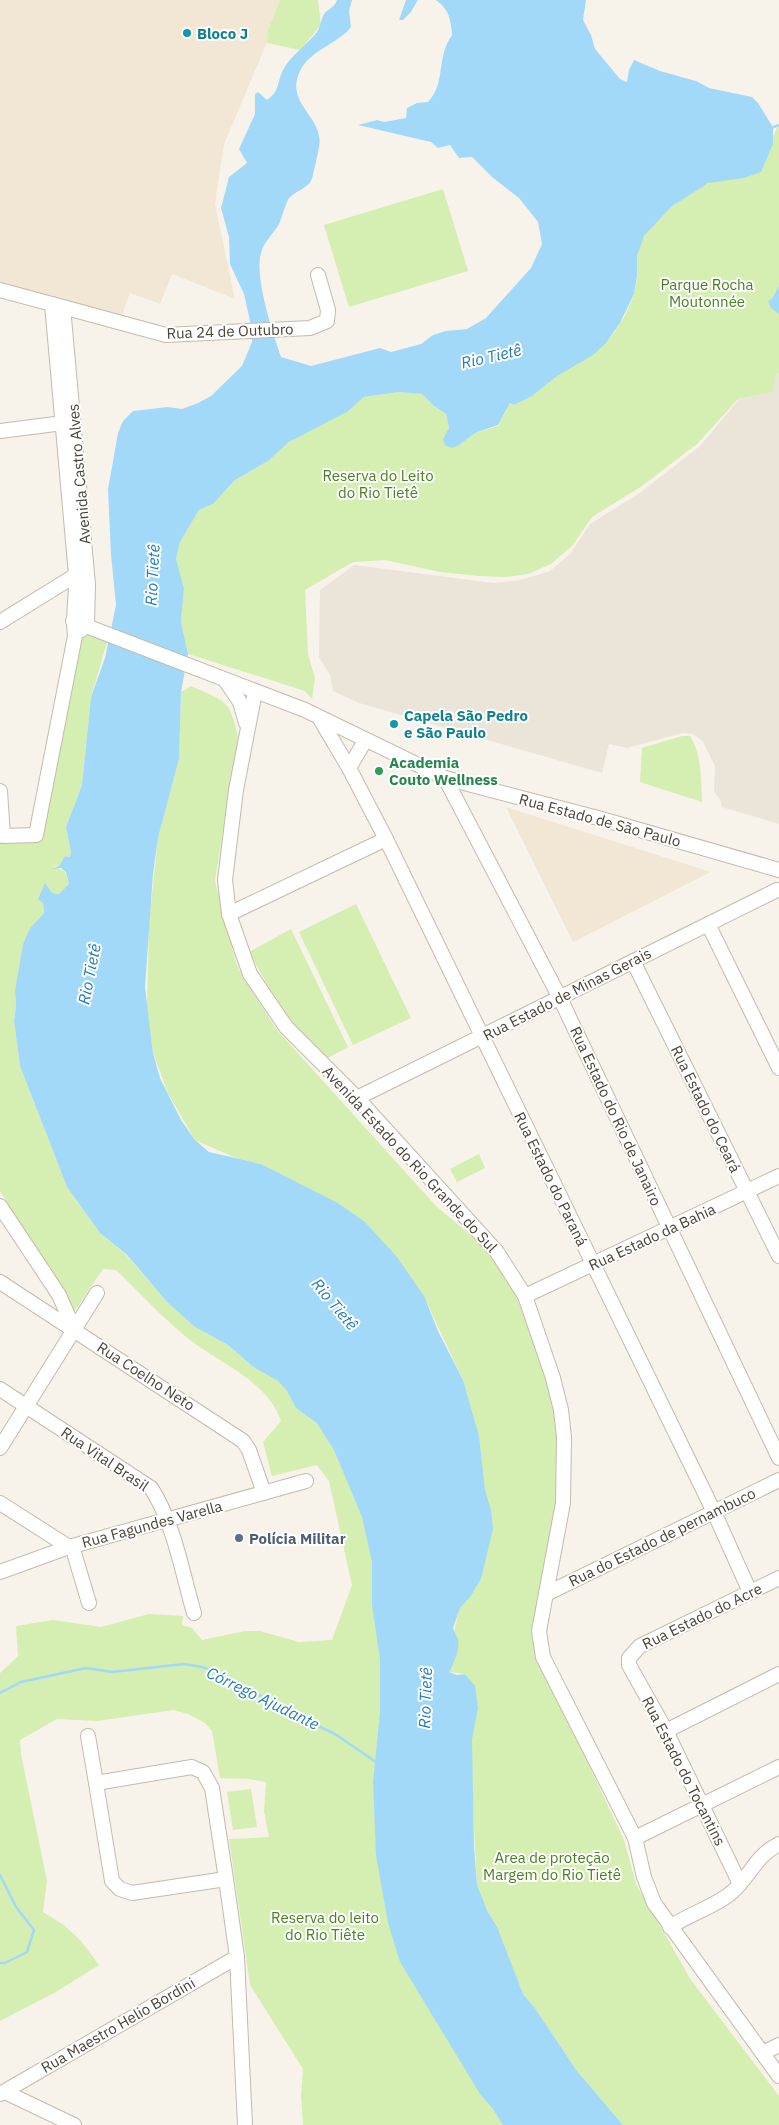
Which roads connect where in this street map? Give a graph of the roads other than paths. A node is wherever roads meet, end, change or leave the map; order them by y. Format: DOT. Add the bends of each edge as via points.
graph roads {
  1 [pos="318,275"];
  2 [pos="0,290"];
  3 [pos="57,306"];
  4 [pos="69,423"];
  5 [pos="0,431"];
  6 [pos="76,575"];
  7 [pos="0,622"];
  8 [pos="80,623"];
  9 [pos="224,680"];
  10 [pos="252,691"];
  11 [pos="240,703"];
  12 [pos="320,719"];
  13 [pos="248,732"];
  14 [pos="365,741"];
  15 [pos="349,768"];
  16 [pos="445,778"];
  17 [pos="0,791"];
  18 [pos="386,839"];
  19 [pos="779,871"];
  20 [pos="778,890"];
  21 [pos="230,914"];
  22 [pos="708,924"];
  23 [pos="633,961"];
  24 [pos="560,998"];
  25 [pos="482,1037"];
  26 [pos="779,1068"];
  27 [pos="357,1098"];
  28 [pos="779,1176"];
  29 [pos="748,1192"];
  30 [pos="0,1206"];
  31 [pos="669,1228"];
  32 [pos="779,1256"];
  33 [pos="593,1264"];
  34 [pos="0,1282"];
  35 [pos="97,1293"];
  36 [pos="524,1296"];
  37 [pos="74,1329"];
  38 [pos="0,1389"];
  39 [pos="27,1406"];
  40 [pos="0,1448"];
  41 [pos="779,1458"];
  42 [pos="779,1480"];
  43 [pos="306,1481"];
  44 [pos="264,1493"];
  45 [pos="0,1504"];
  46 [pos="714,1512"];
  47 [pos="166,1520"];
  48 [pos="70,1546"];
  49 [pos="0,1572"];
  50 [pos="779,1578"];
  51 [pos="750,1592"];
  52 [pos="546,1594"];
  53 [pos="89,1603"];
  54 [pos="194,1613"];
  55 [pos="629,1658"];
  56 [pos="779,1674"];
  57 [pos="666,1731"];
  58 [pos="88,1736"];
  59 [pos="779,1767"];
  60 [pos="96,1783"];
  61 [pos="703,1805"];
  62 [pos="635,1838"];
  63 [pos="779,1844"];
  64 [pos="226,1879"];
  65 [pos="740,1884"];
  66 [pos="670,1927"];
  67 [pos="237,1957"];
  68 [pos="779,2045"];
  69 [pos="763,2053"];
  70 [pos="779,2076"];
  71 [pos="2,2093"];
  72 [pos="74,2125"];
  73 [pos="245,2125"];
  1 -- 3 [label="street, Rua 24 de Outubro" via="328,310 327,320 310,328 166,335"];
  2 -- 3 [label="street, Rua 24 de Outubro"];
  3 -- 4 [label="street, Avenida Castro Alves"];
  4 -- 5 [label="street"];
  4 -- 6 [label="street, Avenida Castro Alves"];
  4 -- 8 [label="street, Avenida Castro Alves" via="88,585"];
  6 -- 7 [label="street"];
  6 -- 8 [label="street, Avenida Castro Alves"];
  8 -- 9 [label="street, Rua Estado de São Paulo"];
  8 -- 17 [label="street, Avenida Castro Alves" via="36,835 3,836"];
  9 -- 10 [label="street, Rua Estado de São Paulo"];
  9 -- 11 [label="street, Avenida Estado do Rio Grande do Sul"];
  10 -- 11 [label="street"];
  10 -- 12 [label="street, Rua Estado de São Paulo" via="305,710"];
  10 -- 13 [label="street, Avenida Estado do Rio Grande do Sul"];
  11 -- 13 [label="street, Avenida Estado do Rio Grande do Sul"];
  12 -- 14 [label="street, Rua Estado de São Paulo"];
  12 -- 15 [label="street, Rua Estado do Paraná"];
  13 -- 21 [label="street, Avenida Estado do Rio Grande do Sul" via="228,848 225,880"];
  14 -- 15 [label="street"];
  14 -- 16 [label="street, Rua Estado de São Paulo"];
  15 -- 18 [label="street, Rua Estado do Paraná"];
  16 -- 19 [label="street, Rua Estado de São Paulo" via="598,818"];
  16 -- 24 [label="street, Rua Estado do Rio de Janairo"];
  18 -- 21 [label="street"];
  18 -- 25 [label="street, Rua Estado do Paraná"];
  19 -- 20 [label="street" via="774,882"];
  20 -- 22 [label="street, Rua Estado de Minas Gerais"];
  21 -- 27 [label="street, Avenida Estado do Rio Grande do Sul" via="250,974 268,1002 286,1027"];
  22 -- 23 [label="street, Rua Estado de Minas Gerais"];
  22 -- 26 [label="street"];
  23 -- 24 [label="street, Rua Estado de Minas Gerais"];
  23 -- 29 [label="street, Rua Estado do Ceará"];
  24 -- 25 [label="street, Rua Estado de Minas Gerais"];
  24 -- 31 [label="street, Rua Estado do Rio de Janairo"];
  25 -- 27 [label="street, Rua Estado de Minas Gerais"];
  25 -- 33 [label="street, Rua Estado do Paraná"];
  27 -- 36 [label="street, Avenida Estado do Rio Grande do Sul" via="492,1246"];
  28 -- 29 [label="street, Rua Estado da Bahia"];
  29 -- 31 [label="street, Rua Estado da Bahia"];
  29 -- 32 [label="street, Rua Estado do Ceará"];
  30 -- 37 [label="street" via="59,1296"];
  31 -- 33 [label="street, Rua Estado da Bahia"];
  31 -- 41 [label="street, Rua Estado do Rio de Janairo"];
  33 -- 36 [label="street, Rua Estado da Bahia"];
  33 -- 46 [label="street, Rua Estado do Paraná"];
  34 -- 37 [label="street, Rua Coelho Neto"];
  35 -- 37 [label="street"];
  36 -- 52 [label="street, Avenida Estado do Rio Grande do Sul" via="553,1378 564,1436 563,1503"];
  37 -- 39 [label="street"];
  37 -- 44 [label="street, Rua Coelho Neto" via="243,1441"];
  38 -- 39 [label="street, Rua Vital Brasil"];
  39 -- 40 [label="street"];
  39 -- 47 [label="street, Rua Vital Brasil" via="151,1488"];
  42 -- 46 [label="street, Rua do Estado de pernambuco"];
  43 -- 44 [label="street, Rua Fagundes Varella"];
  44 -- 47 [label="street, Rua Fagundes Varella"];
  45 -- 48 [label="street"];
  46 -- 51 [label="street, Rua Estado do Paraná"];
  46 -- 52 [label="street, Rua do Estado de pernambuco"];
  47 -- 48 [label="street, Rua Fagundes Varella"];
  47 -- 54 [label="street, Rua Vital Brasil"];
  48 -- 49 [label="street, Rua Fagundes Varella"];
  48 -- 53 [label="street"];
  50 -- 51 [label="street, Rua Estado do Acre"];
  51 -- 55 [label="street, Rua Estado do Acre" via="640,1646"];
  52 -- 62 [label="street, Avenida Estado do Rio Grande do Sul" via="539,1631 543,1657"];
  55 -- 57 [label="street, Rua Estado do Tocantins" via="629,1665"];
  56 -- 57 [label="street"];
  57 -- 61 [label="street, Rua Estado do Tocantins"];
  58 -- 60 [label="street"];
  59 -- 61 [label="street"];
  60 -- 64 [label="street" via="112,1881 120,1889 132,1893"];
  60 -- 64 [label="street" via="192,1767 203,1772 212,1788"];
  61 -- 62 [label="street"];
  61 -- 65 [label="street, Rua Estado do Tocantins"];
  62 -- 66 [label="street, Avenida Estado do Rio Grande do Sul" via="654,1903"];
  63 -- 65 [label="street" via="759,1858"];
  64 -- 67 [label="street"];
  65 -- 66 [label="street" via="729,1894"];
  66 -- 69 [label="street, Avenida Estado do Rio Grande do Sul"];
  67 -- 71 [label="street, Rua Maestro Helio Bordini"];
  67 -- 73 [label="street"];
  68 -- 69 [label="street"];
  69 -- 70 [label="street, Avenida Estado do Rio Grande do Sul"];
  71 -- 72 [label="street"];
}
